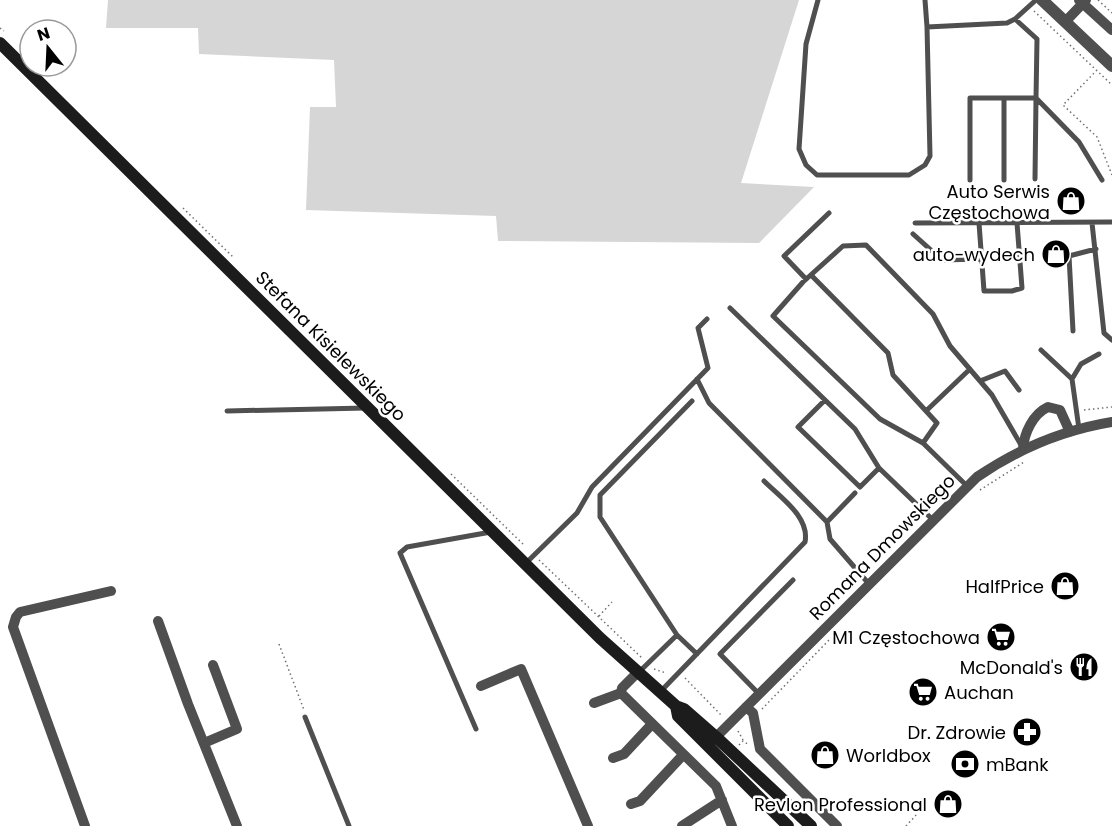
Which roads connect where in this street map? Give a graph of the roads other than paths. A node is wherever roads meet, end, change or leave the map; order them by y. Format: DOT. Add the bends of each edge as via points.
graph roads {
  1 [pos="818,0"];
  2 [pos="926,0"];
  3 [pos="1036,0"];
  4 [pos="1042,0"];
  5 [pos="1082,1"];
  6 [pos="1015,19"];
  7 [pos="1065,22"];
  8 [pos="927,27"];
  9 [pos="1112,30"];
  10 [pos="0,43"];
  11 [pos="1112,66"];
  12 [pos="1004,98"];
  13 [pos="1036,99"];
  14 [pos="1035,179"];
  15 [pos="970,180"];
  16 [pos="1004,180"];
  17 [pos="1102,180"];
  18 [pos="829,213"];
  19 [pos="1112,222"];
  20 [pos="915,223"];
  21 [pos="979,223"];
  22 [pos="1017,223"];
  23 [pos="1092,223"];
  24 [pos="913,234"];
  25 [pos="1096,249"];
  26 [pos="982,260"];
  27 [pos="809,277"];
  28 [pos="730,308"];
  29 [pos="707,319"];
  30 [pos="1072,331"];
  31 [pos="1112,340"];
  32 [pos="1041,350"];
  33 [pos="1099,354"];
  34 [pos="970,369"];
  35 [pos="697,379"];
  36 [pos="1072,380"];
  37 [pos="980,381"];
  38 [pos="1019,390"];
  39 [pos="825,400"];
  40 [pos="692,401"];
  41 [pos="367,408"];
  42 [pos="227,411"];
  43 [pos="926,411"];
  44 [pos="1112,422"];
  45 [pos="1075,430"];
  46 [pos="922,443"];
  47 [pos="1023,449"];
  48 [pos="879,468"];
  49 [pos="765,481"];
  50 [pos="967,486"];
  51 [pos="855,493"];
  52 [pos="933,520"];
  53 [pos="827,522"];
  54 [pos="491,532"];
  55 [pos="529,560"];
  56 [pos="793,580"];
  57 [pos="869,584"];
  58 [pos="111,591"];
  59 [pos="158,621"];
  60 [pos="677,635"];
  61 [pos="697,654"];
  62 [pos="213,665"];
  63 [pos="637,673"];
  64 [pos="481,686"];
  65 [pos="659,692"];
  66 [pos="621,693"];
  67 [pos="759,694"];
  68 [pos="594,702"];
  69 [pos="746,707"];
  70 [pos="306,717"];
  71 [pos="652,724"];
  72 [pos="477,729"];
  73 [pos="712,742"];
  74 [pos="204,743"];
  75 [pos="683,755"];
  76 [pos="613,758"];
  77 [pos="722,801"];
  78 [pos="631,804"];
  79 [pos="85,826"];
  80 [pos="237,826"];
  81 [pos="349,826"];
  82 [pos="588,826"];
  83 [pos="682,826"];
  84 [pos="732,826"];
  85 [pos="788,826"];
  86 [pos="811,826"];
  87 [pos="837,826"];
  1 -- 8 [label="lane" via="806,44 799,149 806,165 817,175 909,176 925,165 930,156"];
  2 -- 8 [label="lane"];
  3 -- 6 [label="lane"];
  4 -- 7 [label="street"];
  5 -- 7 [label="street"];
  5 -- 9 [label="street"];
  6 -- 8 [label="lane" via="994,25"];
  6 -- 13 [label="lane" via="1036,39"];
  7 -- 11 [label="street"];
  10 -- 41 [label="main road, Stefana Kisielewskiego"];
  12 -- 13 [label="lane"];
  12 -- 15 [label="lane" via="970,98"];
  12 -- 16 [label="lane"];
  13 -- 14 [label="lane"];
  13 -- 17 [label="lane" via="1079,142"];
  18 -- 27 [label="lane" via="784,256"];
  19 -- 23 [label="lane"];
  20 -- 21 [label="lane"];
  21 -- 22 [label="lane"];
  21 -- 26 [label="lane"];
  22 -- 23 [label="lane"];
  22 -- 26 [label="lane" via="1022,288 984,291"];
  23 -- 25 [label="lane"];
  24 -- 26 [label="lane" via="942,260"];
  25 -- 30 [label="lane" via="1069,256"];
  25 -- 31 [label="lane" via="1104,333"];
  27 -- 34 [label="lane" via="843,246 866,245 933,314 950,346"];
  27 -- 43 [label="lane" via="888,353 893,375"];
  27 -- 46 [label="lane" via="773,316 880,419"];
  28 -- 39 [label="lane"];
  29 -- 35 [label="lane" via="698,328 708,368"];
  32 -- 36 [label="lane"];
  33 -- 36 [label="lane" via="1081,364"];
  34 -- 37 [label="lane"];
  34 -- 43 [label="lane"];
  35 -- 53 [label="lane" via="710,403"];
  35 -- 55 [label="lane" via="592,486 577,513"];
  36 -- 45 [label="lane" via="1077,410"];
  37 -- 38 [label="lane" via="1005,370"];
  37 -- 47 [label="lane"];
  39 -- 48 [label="lane" via="855,429"];
  39 -- 48 [label="lane" via="798,427 860,487"];
  40 -- 60 [label="lane" via="600,495 600,517"];
  41 -- 42 [label="lane"];
  41 -- 54 [label="main road, Stefana Kisielewskiego"];
  43 -- 46 [label="lane" via="937,423"];
  44 -- 45 [label="street, Romana Dmowskiego"];
  45 -- 47 [label="street, Romana Dmowskiego"];
  45 -- 47 [label="street" via="1060,410 1048,407 1039,411 1027,431"];
  46 -- 50 [label="lane"];
  47 -- 50 [label="street, Romana Dmowskiego"];
  48 -- 52 [label="lane"];
  49 -- 61 [label="lane" via="803,520 805,542"];
  50 -- 52 [label="street, Romana Dmowskiego"];
  51 -- 53 [label="lane"];
  52 -- 57 [label="street, Romana Dmowskiego"];
  53 -- 57 [label="lane" via="830,539"];
  54 -- 55 [label="main road, Stefana Kisielewskiego"];
  54 -- 72 [label="lane" via="407,547 400,553"];
  55 -- 63 [label="main road, Stefana Kisielewskiego"];
  56 -- 67 [label="lane" via="720,654"];
  57 -- 67 [label="street, Romana Dmowskiego"];
  58 -- 79 [label="street" via="20,612 13,627"];
  59 -- 74 [label="street"];
  60 -- 61 [label="lane"];
  60 -- 63 [label="lane"];
  61 -- 65 [label="lane"];
  62 -- 74 [label="street" via="237,729"];
  63 -- 65 [label="main road, Stefana Kisielewskiego"];
  63 -- 66 [label="street"];
  64 -- 82 [label="street" via="522,669"];
  65 -- 73 [label="main road, Stefana Kisielewskiego" via="684,709"];
  66 -- 68 [label="street"];
  66 -- 71 [label="street"];
  67 -- 69 [label="street, Romana Dmowskiego"];
  69 -- 73 [label="street, Romana Dmowskiego"];
  69 -- 87 [label="street" via="753,713 760,749"];
  70 -- 81 [label="lane"];
  71 -- 75 [label="street"];
  71 -- 76 [label="street" via="624,754"];
  73 -- 85 [label="main road, Stefana Kisielewskiego"];
  73 -- 86 [label="main road, Stefana Kisielewskiego"];
  74 -- 80 [label="street"];
  75 -- 77 [label="street" via="717,786"];
  75 -- 78 [label="street" via="640,801"];
  77 -- 83 [label="street"];
  77 -- 84 [label="street"];
}
